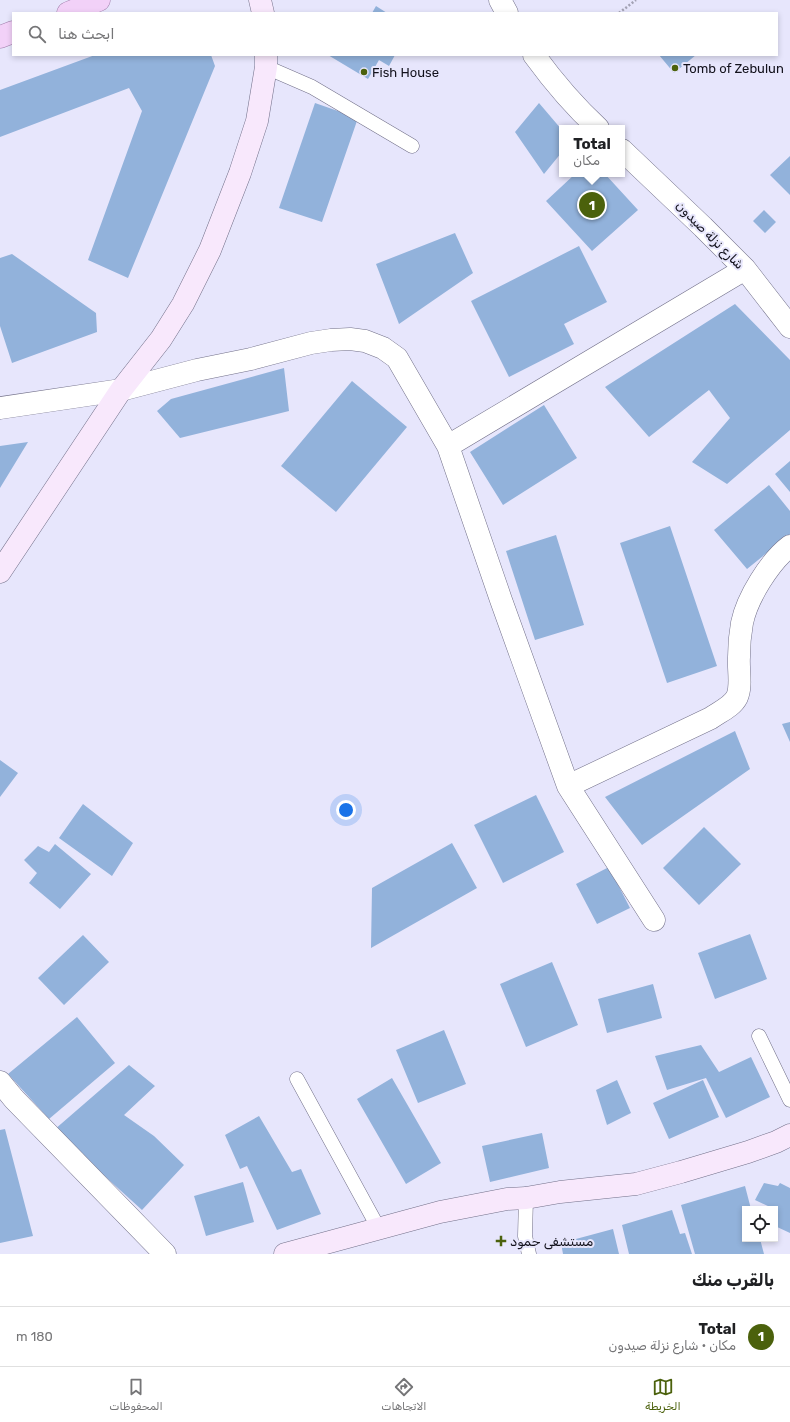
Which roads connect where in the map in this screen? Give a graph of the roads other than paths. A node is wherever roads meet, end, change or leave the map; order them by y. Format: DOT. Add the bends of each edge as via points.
graph roads {
  1 [pos="99,0"];
  2 [pos="260,0"];
  3 [pos="500,0"];
  4 [pos="70,12"];
  5 [pos="263,12"];
  6 [pos="506,12"];
  7 [pos="12,32"];
  8 [pos="0,37"];
  9 [pos="535,56"];
  10 [pos="266,61"];
  11 [pos="595,125"];
  12 [pos="412,146"];
  13 [pos="625,153"];
  14 [pos="745,270"];
  15 [pos="790,327"];
  16 [pos="121,390"];
  17 [pos="0,408"];
  18 [pos="448,446"];
  19 [pos="790,546"];
  20 [pos="0,572"];
  21 [pos="568,786"];
  22 [pos="654,920"];
  23 [pos="759,1036"];
  24 [pos="297,1080"];
  25 [pos="0,1082"];
  26 [pos="790,1100"];
  27 [pos="790,1135"];
  28 [pos="526,1198"];
  29 [pos="379,1229"];
  30 [pos="165,1254"];
  31 [pos="285,1254"];
  32 [pos="529,1254"];
  1 -- 4 [label="main road"];
  2 -- 5 [label="street"];
  3 -- 6 [label="street"];
  7 -- 8 [label="main road"];
  9 -- 11 [label="street"];
  10 -- 12 [label="lane"];
  10 -- 16 [label="street" via="257,121 210,250 162,339"];
  13 -- 14 [label="street, شارع نزلة صيدون"];
  14 -- 15 [label="street, شارع نزلة صيدون"];
  14 -- 18 [label="street"];
  16 -- 17 [label="street"];
  16 -- 18 [label="street" via="311,343 350,339 365,341 383,348 397,358"];
  16 -- 20 [label="street"];
  18 -- 21 [label="street"];
  19 -- 21 [label="street" via="772,563 749,603 742,623 737,698 710,718"];
  21 -- 22 [label="street"];
  23 -- 26 [label="lane"];
  24 -- 29 [label="lane"];
  25 -- 30 [label="street" via="14,1100"];
  27 -- 28 [label="street" via="748,1152 636,1184"];
  28 -- 29 [label="street" via="507,1199 440,1212"];
  28 -- 32 [label="lane" via="525,1236"];
  29 -- 31 [label="street"];
}
